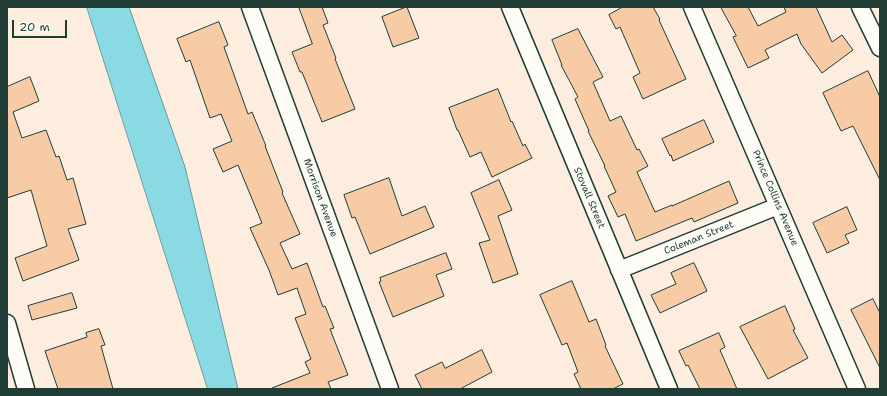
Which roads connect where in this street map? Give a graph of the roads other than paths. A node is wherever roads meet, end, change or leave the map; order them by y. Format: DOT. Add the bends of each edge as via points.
graph roads {
  1 [pos="250,7"];
  2 [pos="510,7"];
  3 [pos="692,7"];
  4 [pos="860,7"];
  5 [pos="880,48"];
  6 [pos="778,206"];
  7 [pos="620,270"];
  8 [pos="7,323"];
  9 [pos="26,389"];
  10 [pos="390,389"];
  11 [pos="668,389"];
  12 [pos="857,389"];
  1 -- 10 [label="street, Morrison Avenue"];
  2 -- 7 [label="street, Stovall Street"];
  3 -- 6 [label="street, Prince Collins Avenue"];
  4 -- 5 [label="street"];
  6 -- 7 [label="street, Coleman Street"];
  6 -- 12 [label="street, Prince Collins Avenue"];
  7 -- 11 [label="street, Stovall Street"];
  8 -- 9 [label="street"];
}
